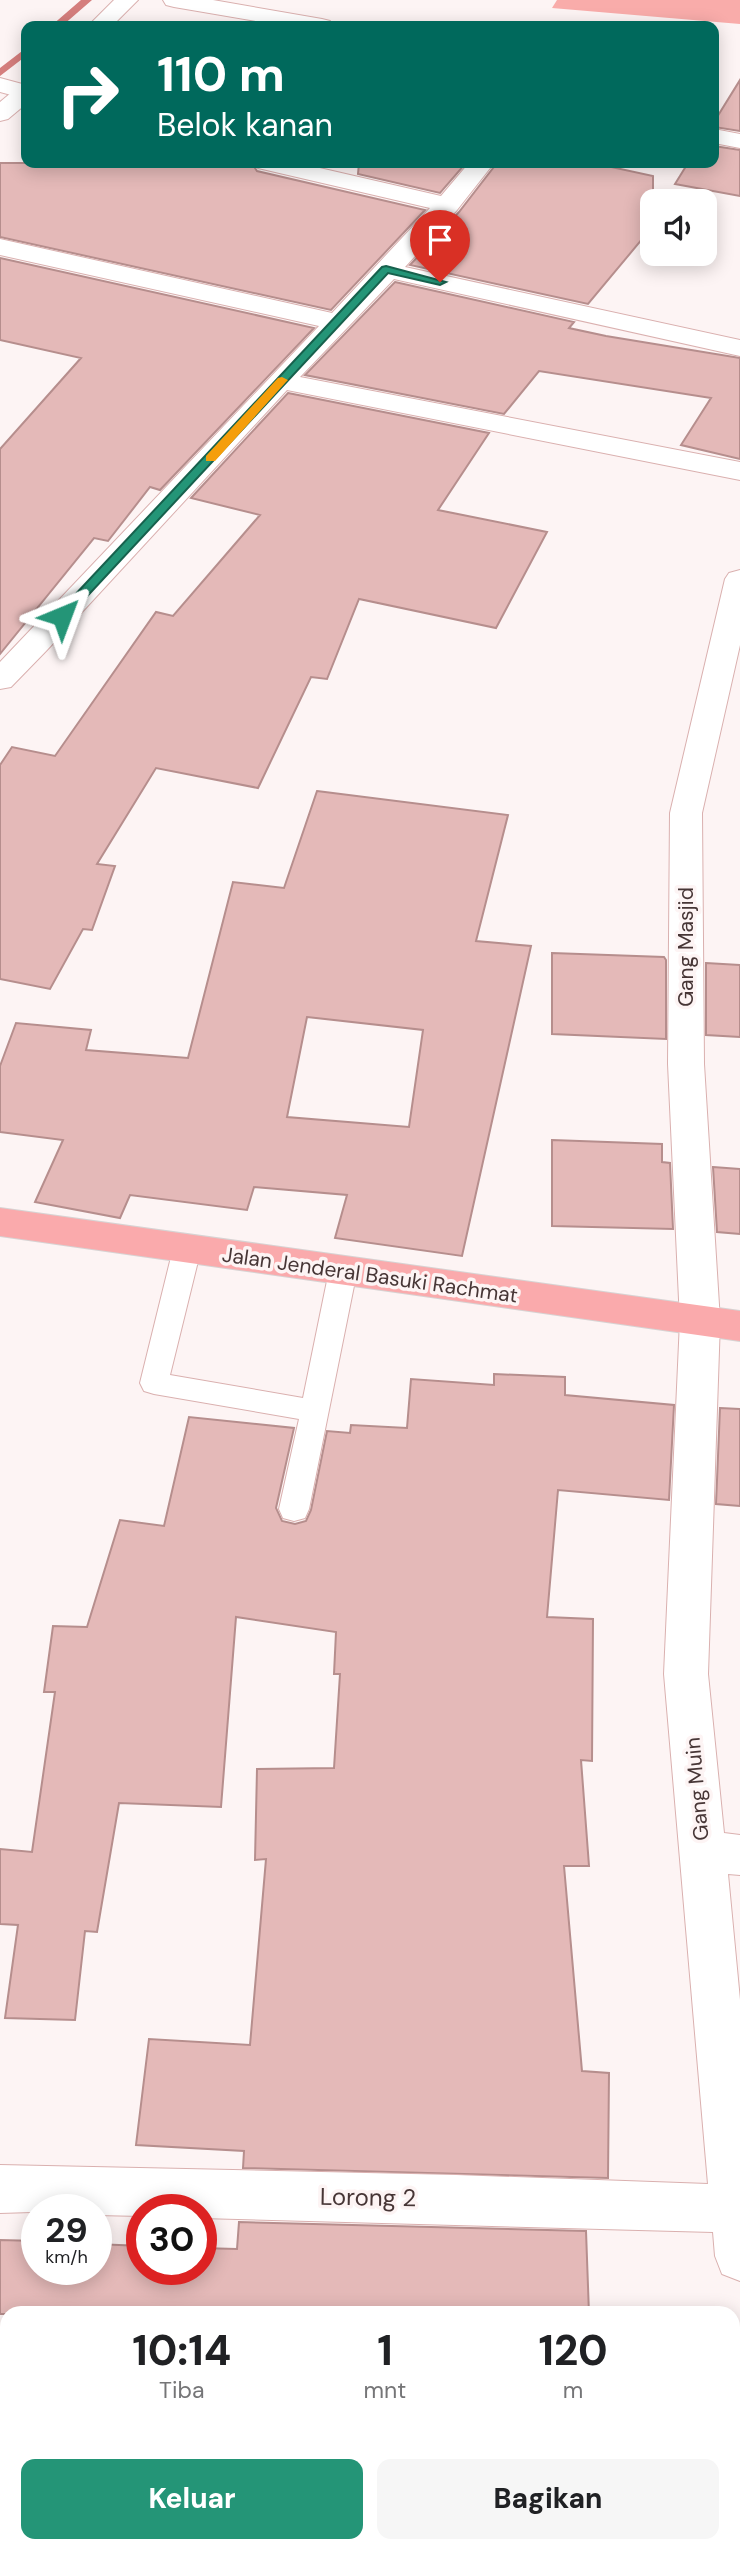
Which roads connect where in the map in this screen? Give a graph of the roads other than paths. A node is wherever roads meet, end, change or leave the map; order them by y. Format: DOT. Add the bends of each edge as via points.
graph roads {
  1 [pos="127,0"];
  2 [pos="174,0"];
  3 [pos="104,21"];
  4 [pos="294,21"];
  5 [pos="719,137"];
  6 [pos="740,141"];
  7 [pos="289,168"];
  8 [pos="478,168"];
  9 [pos="448,205"];
  10 [pos="0,247"];
  11 [pos="386,270"];
  12 [pos="335,322"];
  13 [pos="740,348"];
  14 [pos="281,382"];
  15 [pos="740,471"];
  16 [pos="740,579"];
  17 [pos="4,672"];
  18 [pos="0,1222"];
  19 [pos="187,1249"];
  20 [pos="343,1271"];
  21 [pos="720,1324"];
  22 [pos="315,1411"];
  23 [pos="294,1510"];
  24 [pos="722,1854"];
  25 [pos="0,2189"];
  26 [pos="738,2233"];
  1 -- 3 [label="street"];
  2 -- 4 [label="street"];
  5 -- 6 [label="street"];
  7 -- 9 [label="street"];
  8 -- 9 [label="street"];
  9 -- 11 [label="street"];
  10 -- 12 [label="street"];
  11 -- 12 [label="street"];
  11 -- 13 [label="street"];
  12 -- 14 [label="street"];
  14 -- 15 [label="street"];
  14 -- 17 [label="street" via="147,528"];
  16 -- 21 [label="street, Gang Masjid" via="686,813 686,1065"];
  18 -- 19 [label="main road, Jalan Jenderal Basuki Rachmat"];
  19 -- 20 [label="main road, Jalan Jenderal Basuki Rachmat"];
  19 -- 22 [label="lane" via="154,1383"];
  20 -- 21 [label="main road, Jalan Jenderal Basuki Rachmat"];
  20 -- 22 [label="lane"];
  21 -- 24 [label="street, Gang Muin" via="686,1674"];
  22 -- 23 [label="lane"];
  24 -- 26 [label="street, Gang Muin"];
  25 -- 26 [label="street, Lorong 2" via="456,2199"];
}
